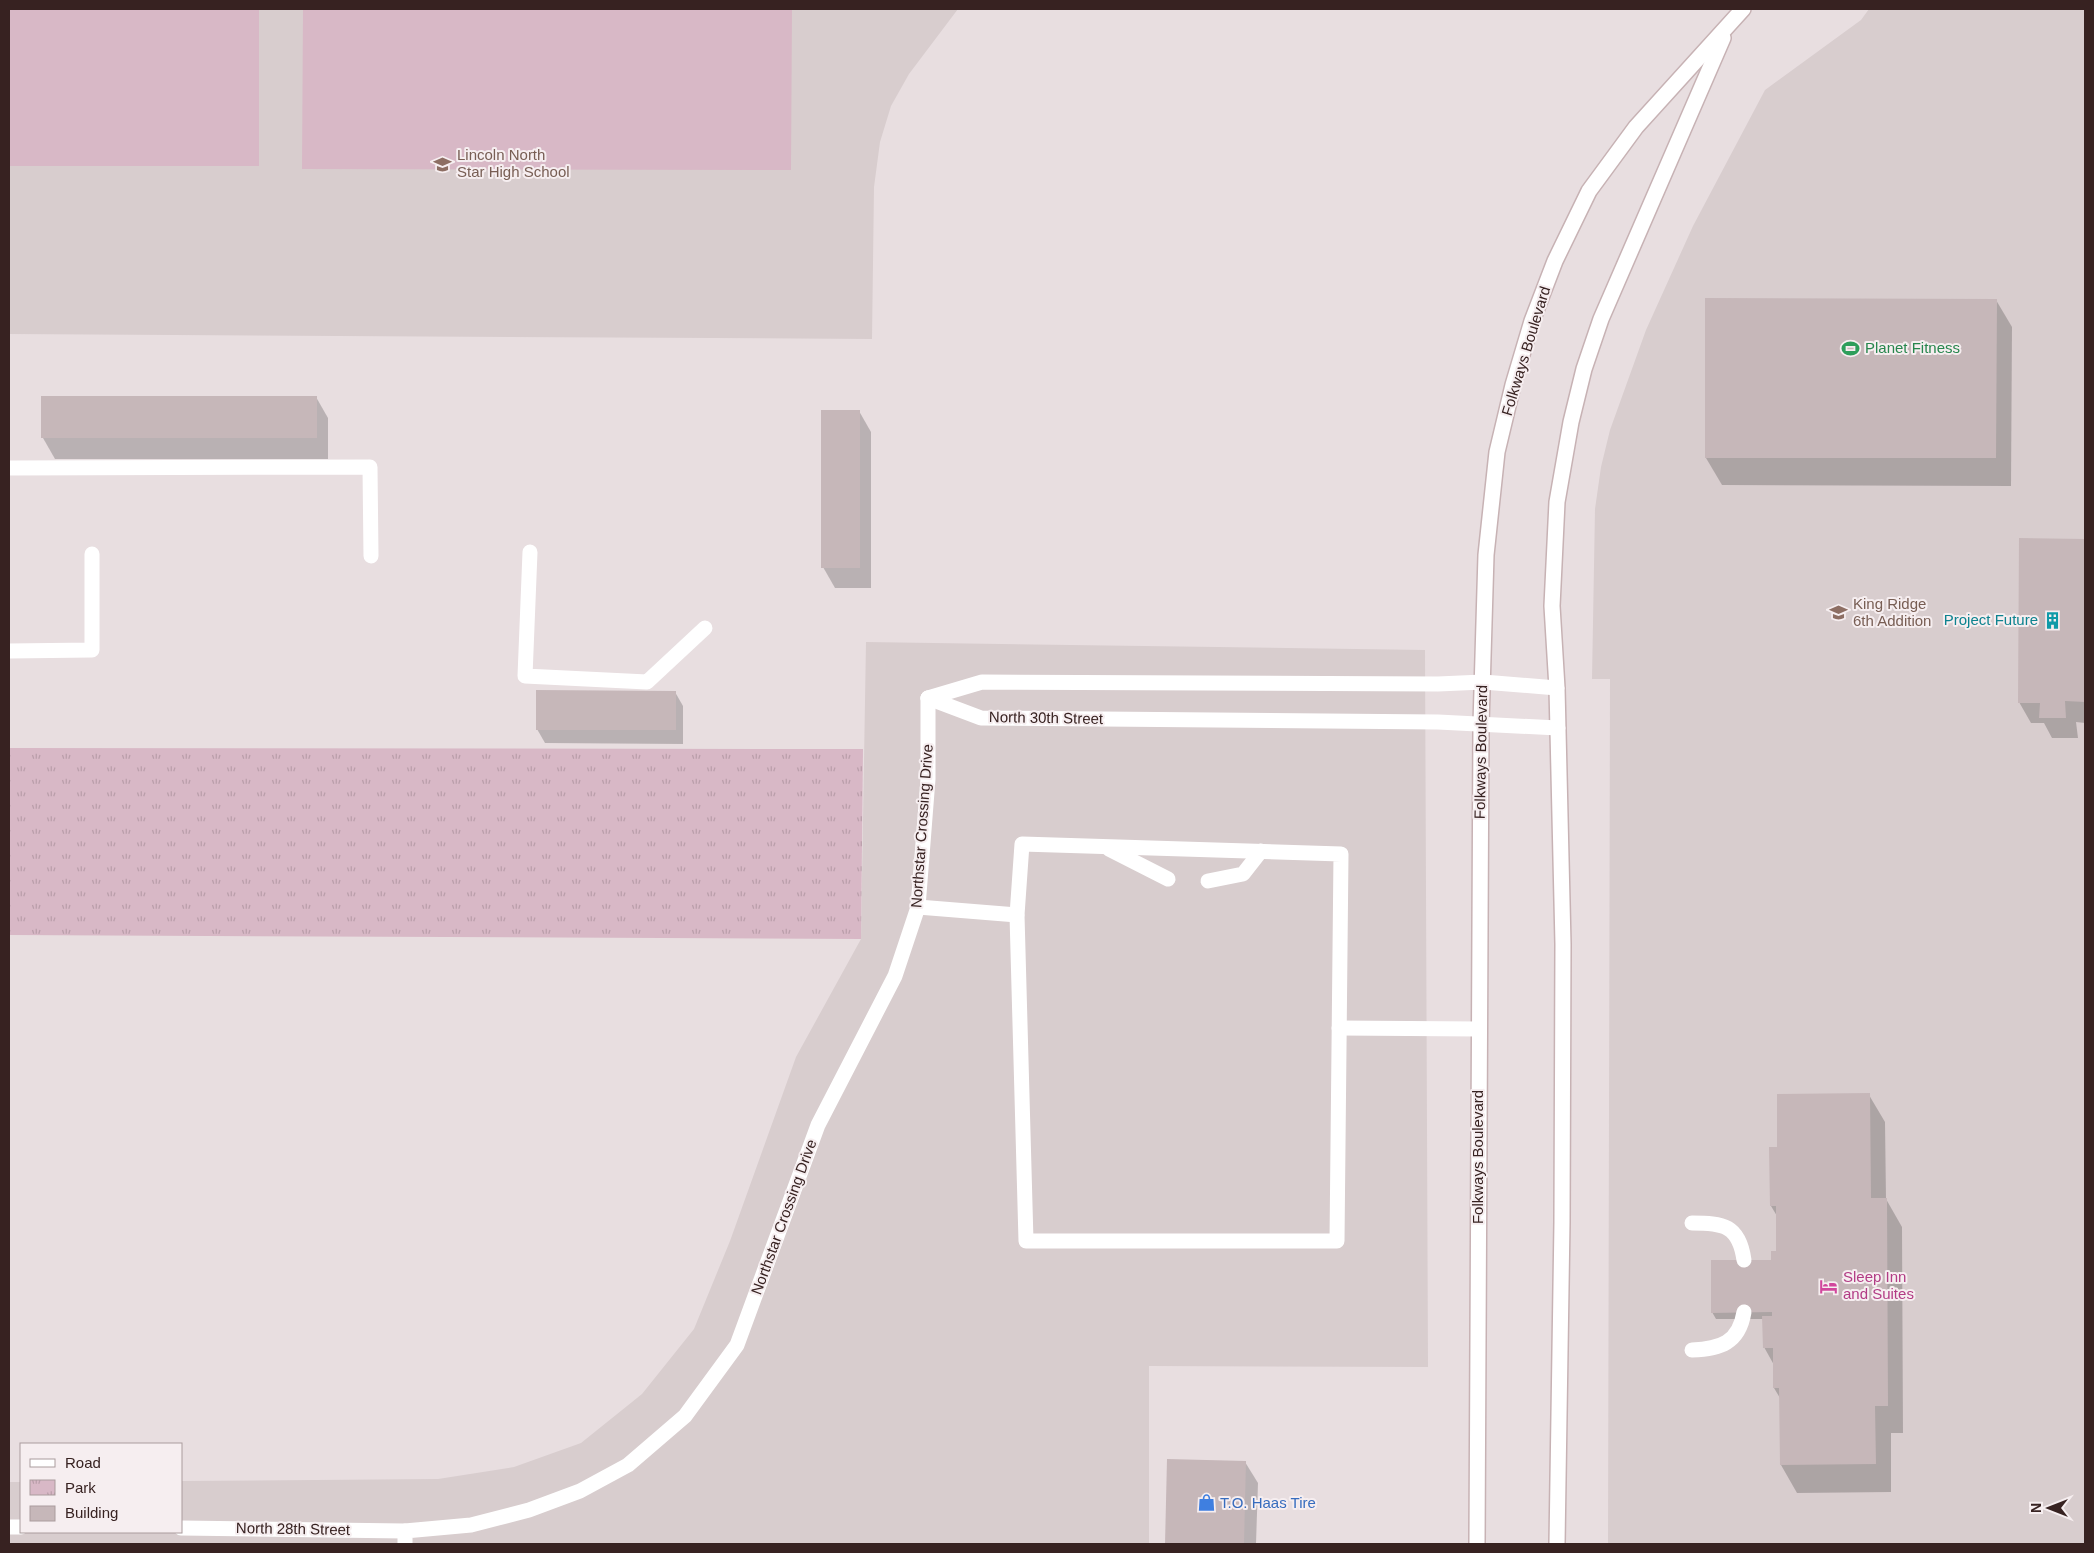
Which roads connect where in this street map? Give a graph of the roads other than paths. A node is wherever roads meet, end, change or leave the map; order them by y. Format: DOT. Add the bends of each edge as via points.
graph roads {
  1 [pos="1743,9"];
  2 [pos="1728,28"];
  3 [pos="9,468"];
  4 [pos="530,552"];
  5 [pos="92,554"];
  6 [pos="371,556"];
  7 [pos="705,628"];
  8 [pos="9,651"];
  9 [pos="1482,682"];
  10 [pos="1557,688"];
  11 [pos="928,698"];
  12 [pos="1481,724"];
  13 [pos="1558,728"];
  14 [pos="1103,846"];
  15 [pos="1261,851"];
  16 [pos="1168,879"];
  17 [pos="1208,881"];
  18 [pos="918,907"];
  19 [pos="1017,915"];
  20 [pos="1339,1028"];
  21 [pos="1478,1029"];
  22 [pos="1692,1223"];
  23 [pos="1744,1260"];
  24 [pos="1744,1312"];
  25 [pos="1692,1350"];
  26 [pos="182,1528"];
  27 [pos="405,1538"];
  28 [pos="1477,1544"];
  29 [pos="1556,1544"];
  1 -- 2 [label="street, Folkways Boulevard"];
  2 -- 9 [label="street, Folkways Boulevard" via="1636,127 1602,171 1555,260 1532,321 1513,385 1493,481 1486,555"];
  2 -- 10 [label="street, Folkways Boulevard" via="1625,260 1584,369 1564,460 1555,528 1552,606"];
  3 -- 6 [label="street" via="370,467"];
  4 -- 7 [label="street" via="525,676 647,682"];
  5 -- 8 [label="street" via="92,650"];
  9 -- 10 [label="street"];
  9 -- 11 [label="street" via="982,682"];
  9 -- 12 [label="street, Folkways Boulevard"];
  10 -- 13 [label="street, Folkways Boulevard"];
  11 -- 12 [label="street, North 30th Street" via="981,718"];
  11 -- 18 [label="street, Northstar Crossing Drive" via="928,780"];
  12 -- 13 [label="street, North 30th Street"];
  12 -- 21 [label="street, Folkways Boulevard"];
  13 -- 29 [label="street, Folkways Boulevard" via="1563,974"];
  14 -- 15 [label="street"];
  14 -- 16 [label="street"];
  14 -- 19 [label="street" via="1022,844"];
  15 -- 17 [label="street" via="1243,874"];
  15 -- 20 [label="street" via="1341,854"];
  18 -- 19 [label="street"];
  18 -- 27 [label="street, Northstar Crossing Drive" via="895,976 818,1125 738,1345 686,1416 628,1465 580,1491 530,1510"];
  19 -- 20 [label="street" via="1026,1241 1337,1241"];
  20 -- 21 [label="street"];
  21 -- 28 [label="street, Folkways Boulevard"];
  22 -- 23 [label="street" via="1719,1224 1729,1228 1739,1242"];
  24 -- 25 [label="street" via="1740,1328 1723,1346"];
  26 -- 27 [label="street, North 28th Street"];
}
